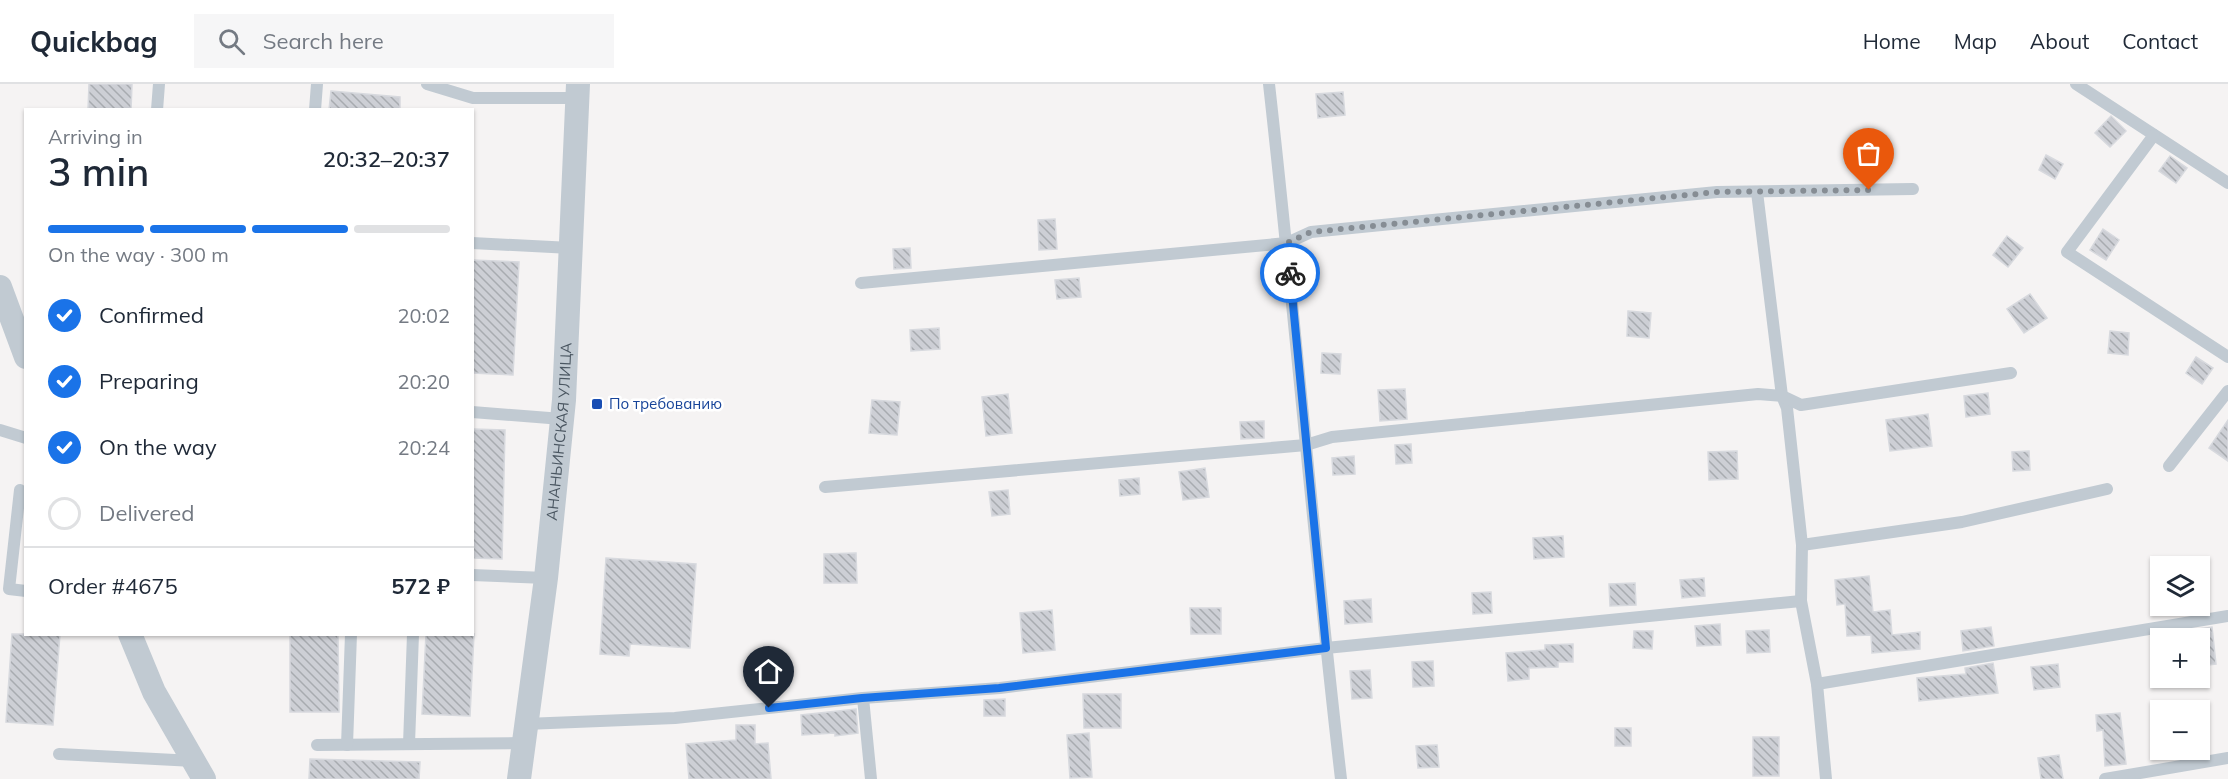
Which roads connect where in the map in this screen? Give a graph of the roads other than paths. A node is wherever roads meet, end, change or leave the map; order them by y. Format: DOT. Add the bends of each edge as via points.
graph roads {
  1 [pos="159,84"];
  2 [pos="317,84"];
  3 [pos="427,84"];
  4 [pos="1269,84"];
  5 [pos="2076,84"];
  6 [pos="578,91"];
  7 [pos="472,104"];
  8 [pos="157,108"];
  9 [pos="315,108"];
  10 [pos="2154,135"];
  11 [pos="2228,183"];
  12 [pos="1913,189"];
  13 [pos="1757,192"];
  14 [pos="474,243"];
  15 [pos="1287,243"];
  16 [pos="571,248"];
  17 [pos="861,283"];
  18 [pos="0,287"];
  19 [pos="24,352"];
  20 [pos="2228,357"];
  21 [pos="2011,373"];
  22 [pos="2228,391"];
  23 [pos="1782,396"];
  24 [pos="474,412"];
  25 [pos="562,419"];
  26 [pos="0,430"];
  27 [pos="24,437"];
  28 [pos="1306,445"];
  29 [pos="2169,466"];
  30 [pos="825,487"];
  31 [pos="2107,489"];
  32 [pos="20,490"];
  33 [pos="1803,545"];
  34 [pos="474,575"];
  35 [pos="546,578"];
  36 [pos="5,589"];
  37 [pos="24,591"];
  38 [pos="1801,601"];
  39 [pos="2228,616"];
  40 [pos="131,636"];
  41 [pos="351,636"];
  42 [pos="413,636"];
  43 [pos="1326,648"];
  44 [pos="1817,684"];
  45 [pos="862,698"];
  46 [pos="524,734"];
  47 [pos="409,744"];
  48 [pos="317,745"];
  49 [pos="347,745"];
  50 [pos="59,754"];
  51 [pos="2228,758"];
  52 [pos="199,770"];
  53 [pos="519,779"];
  54 [pos="870,779"];
  55 [pos="1341,779"];
  56 [pos="1826,779"];
  57 [pos="2105,779"];
  1 -- 8 [label="lane"];
  2 -- 9 [label="lane"];
  3 -- 7 [label="lane"];
  4 -- 15 [label="lane"];
  5 -- 10 [label="lane"];
  6 -- 7 [label="lane"];
  6 -- 16 [label="street, АНАНЬИНСКАЯ УЛИЦА"];
  10 -- 11 [label="lane"];
  10 -- 20 [label="lane" via="2067,252"];
  12 -- 13 [label="lane"];
  13 -- 15 [label="lane" via="1717,192 1311,232"];
  13 -- 23 [label="lane"];
  14 -- 16 [label="lane"];
  15 -- 17 [label="lane"];
  15 -- 28 [label="lane"];
  16 -- 25 [label="street, АНАНЬИНСКАЯ УЛИЦА"];
  18 -- 19 [label="street"];
  21 -- 23 [label="lane" via="1801,405"];
  22 -- 29 [label="lane"];
  23 -- 28 [label="lane" via="1758,394 1332,437"];
  23 -- 33 [label="lane" via="1787,408"];
  24 -- 25 [label="lane"];
  25 -- 35 [label="street, АНАНЬИНСКАЯ УЛИЦА"];
  26 -- 27 [label="lane"];
  28 -- 30 [label="lane"];
  28 -- 43 [label="lane"];
  31 -- 33 [label="lane" via="1962,522"];
  32 -- 36 [label="lane"];
  33 -- 38 [label="lane"];
  34 -- 35 [label="lane"];
  35 -- 46 [label="street, АНАНЬИНСКАЯ УЛИЦА"];
  36 -- 37 [label="lane"];
  38 -- 43 [label="lane"];
  38 -- 44 [label="lane"];
  39 -- 44 [label="lane"];
  40 -- 52 [label="street" via="154,692"];
  41 -- 49 [label="lane"];
  42 -- 47 [label="lane"];
  43 -- 45 [label="lane" via="999,688"];
  43 -- 55 [label="lane"];
  44 -- 56 [label="lane"];
  45 -- 46 [label="lane"];
  45 -- 54 [label="lane"];
  46 -- 47 [label="lane"];
  46 -- 53 [label="street, АНАНЬИНСКАЯ УЛИЦА"];
  47 -- 49 [label="lane"];
  48 -- 49 [label="lane"];
  50 -- 52 [label="lane"];
  51 -- 57 [label="lane"];
}
